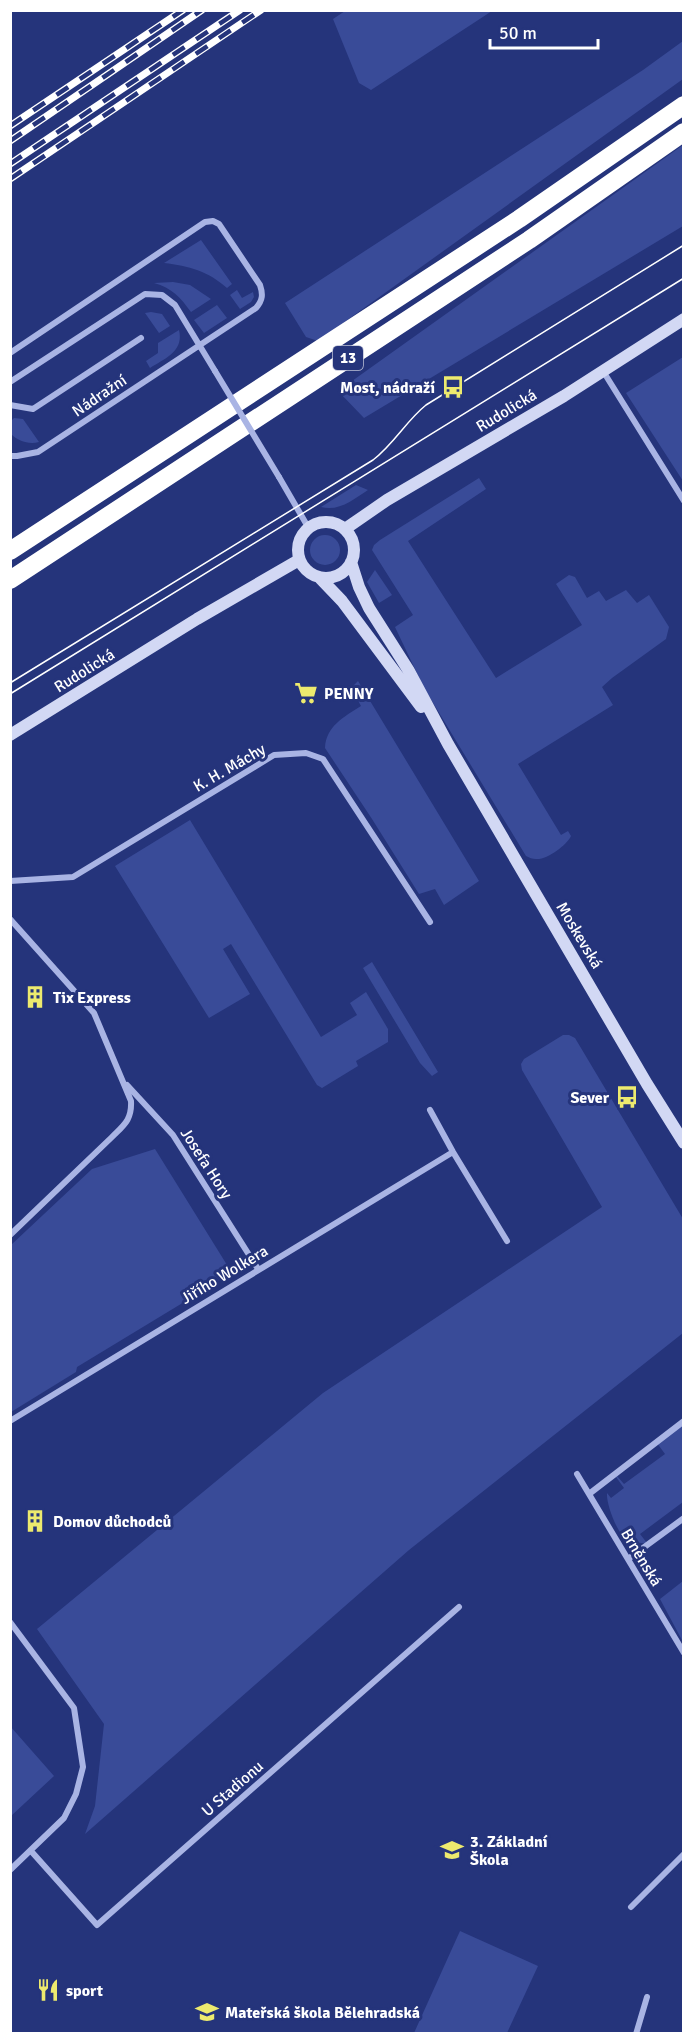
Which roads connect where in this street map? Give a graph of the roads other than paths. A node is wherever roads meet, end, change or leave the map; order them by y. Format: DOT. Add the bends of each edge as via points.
graph roads {
  1 [pos="684,105"];
  2 [pos="684,132"];
  3 [pos="684,319"];
  4 [pos="141,338"];
  5 [pos="199,347"];
  6 [pos="10,353"];
  7 [pos="602,370"];
  8 [pos="10,382"];
  9 [pos="10,405"];
  10 [pos="10,456"];
  11 [pos="684,501"];
  12 [pos="308,527"];
  13 [pos="345,529"];
  14 [pos="10,551"];
  15 [pos="299,560"];
  16 [pos="351,562"];
  17 [pos="320,578"];
  18 [pos="10,580"];
  19 [pos="10,735"];
  20 [pos="448,744"];
  21 [pos="10,881"];
  22 [pos="10,919"];
  23 [pos="430,922"];
  24 [pos="123,1080"];
  25 [pos="430,1110"];
  26 [pos="684,1143"];
  27 [pos="453,1152"];
  28 [pos="10,1235"];
  29 [pos="507,1241"];
  30 [pos="258,1269"];
  31 [pos="10,1421"];
  32 [pos="684,1421"];
  33 [pos="577,1474"];
  34 [pos="589,1494"];
  35 [pos="684,1518"];
  36 [pos="628,1559"];
  37 [pos="459,1607"];
  38 [pos="10,1622"];
  39 [pos="684,1653"];
  40 [pos="31,1851"];
  41 [pos="684,1854"];
  42 [pos="10,1870"];
  43 [pos="631,1907"];
  44 [pos="647,1997"];
  45 [pos="636,2034"];
  1 -- 14 [label="highway, 13" via="519,219"];
  2 -- 18 [label="highway, 13" via="529,240"];
  3 -- 7 [label="street, Rudolická"];
  4 -- 9 [label="street" via="33,409"];
  5 -- 6 [label="street, Nádražní" via="256,308 263,293 219,224 213,221"];
  5 -- 8 [label="street" via="175,305 162,295 145,294"];
  5 -- 10 [label="street, Nádražní" via="38,453"];
  5 -- 12 [label="street, bridge"];
  7 -- 11 [label="street"];
  7 -- 13 [label="street, Rudolická"];
  12 -- 13 [label="street" via="323,521"];
  12 -- 15 [label="street" via="298,542"];
  13 -- 16 [label="street" via="354,544"];
  15 -- 17 [label="street"];
  15 -- 19 [label="street, Rudolická"];
  16 -- 17 [label="street" via="339,575"];
  16 -- 20 [label="street, Moskevská" via="369,608"];
  17 -- 20 [label="street, Moskevská" via="342,601"];
  20 -- 26 [label="street, Moskevská"];
  21 -- 23 [label="street, K. H. Máchy" via="73,876 274,755 306,753 323,759"];
  22 -- 24 [label="street, Josefa Hory" via="94,1013"];
  24 -- 28 [label="street, Josefa Hory" via="131,1101 132,1112 127,1122"];
  24 -- 30 [label="street, Josefa Hory" via="173,1135"];
  25 -- 27 [label="street"];
  27 -- 29 [label="street"];
  27 -- 30 [label="street, Jiřího Wolkera"];
  30 -- 31 [label="street, Jiřího Wolkera"];
  32 -- 34 [label="street"];
  33 -- 34 [label="street, Brněnská"];
  34 -- 36 [label="street, Brněnská"];
  35 -- 36 [label="street"];
  36 -- 39 [label="street, Brněnská"];
  37 -- 40 [label="street, U Stadionu" via="98,1924"];
  38 -- 40 [label="street" via="74,1708 83,1767 64,1818"];
  40 -- 42 [label="street"];
  41 -- 43 [label="street"];
  44 -- 45 [label="street"];
}
